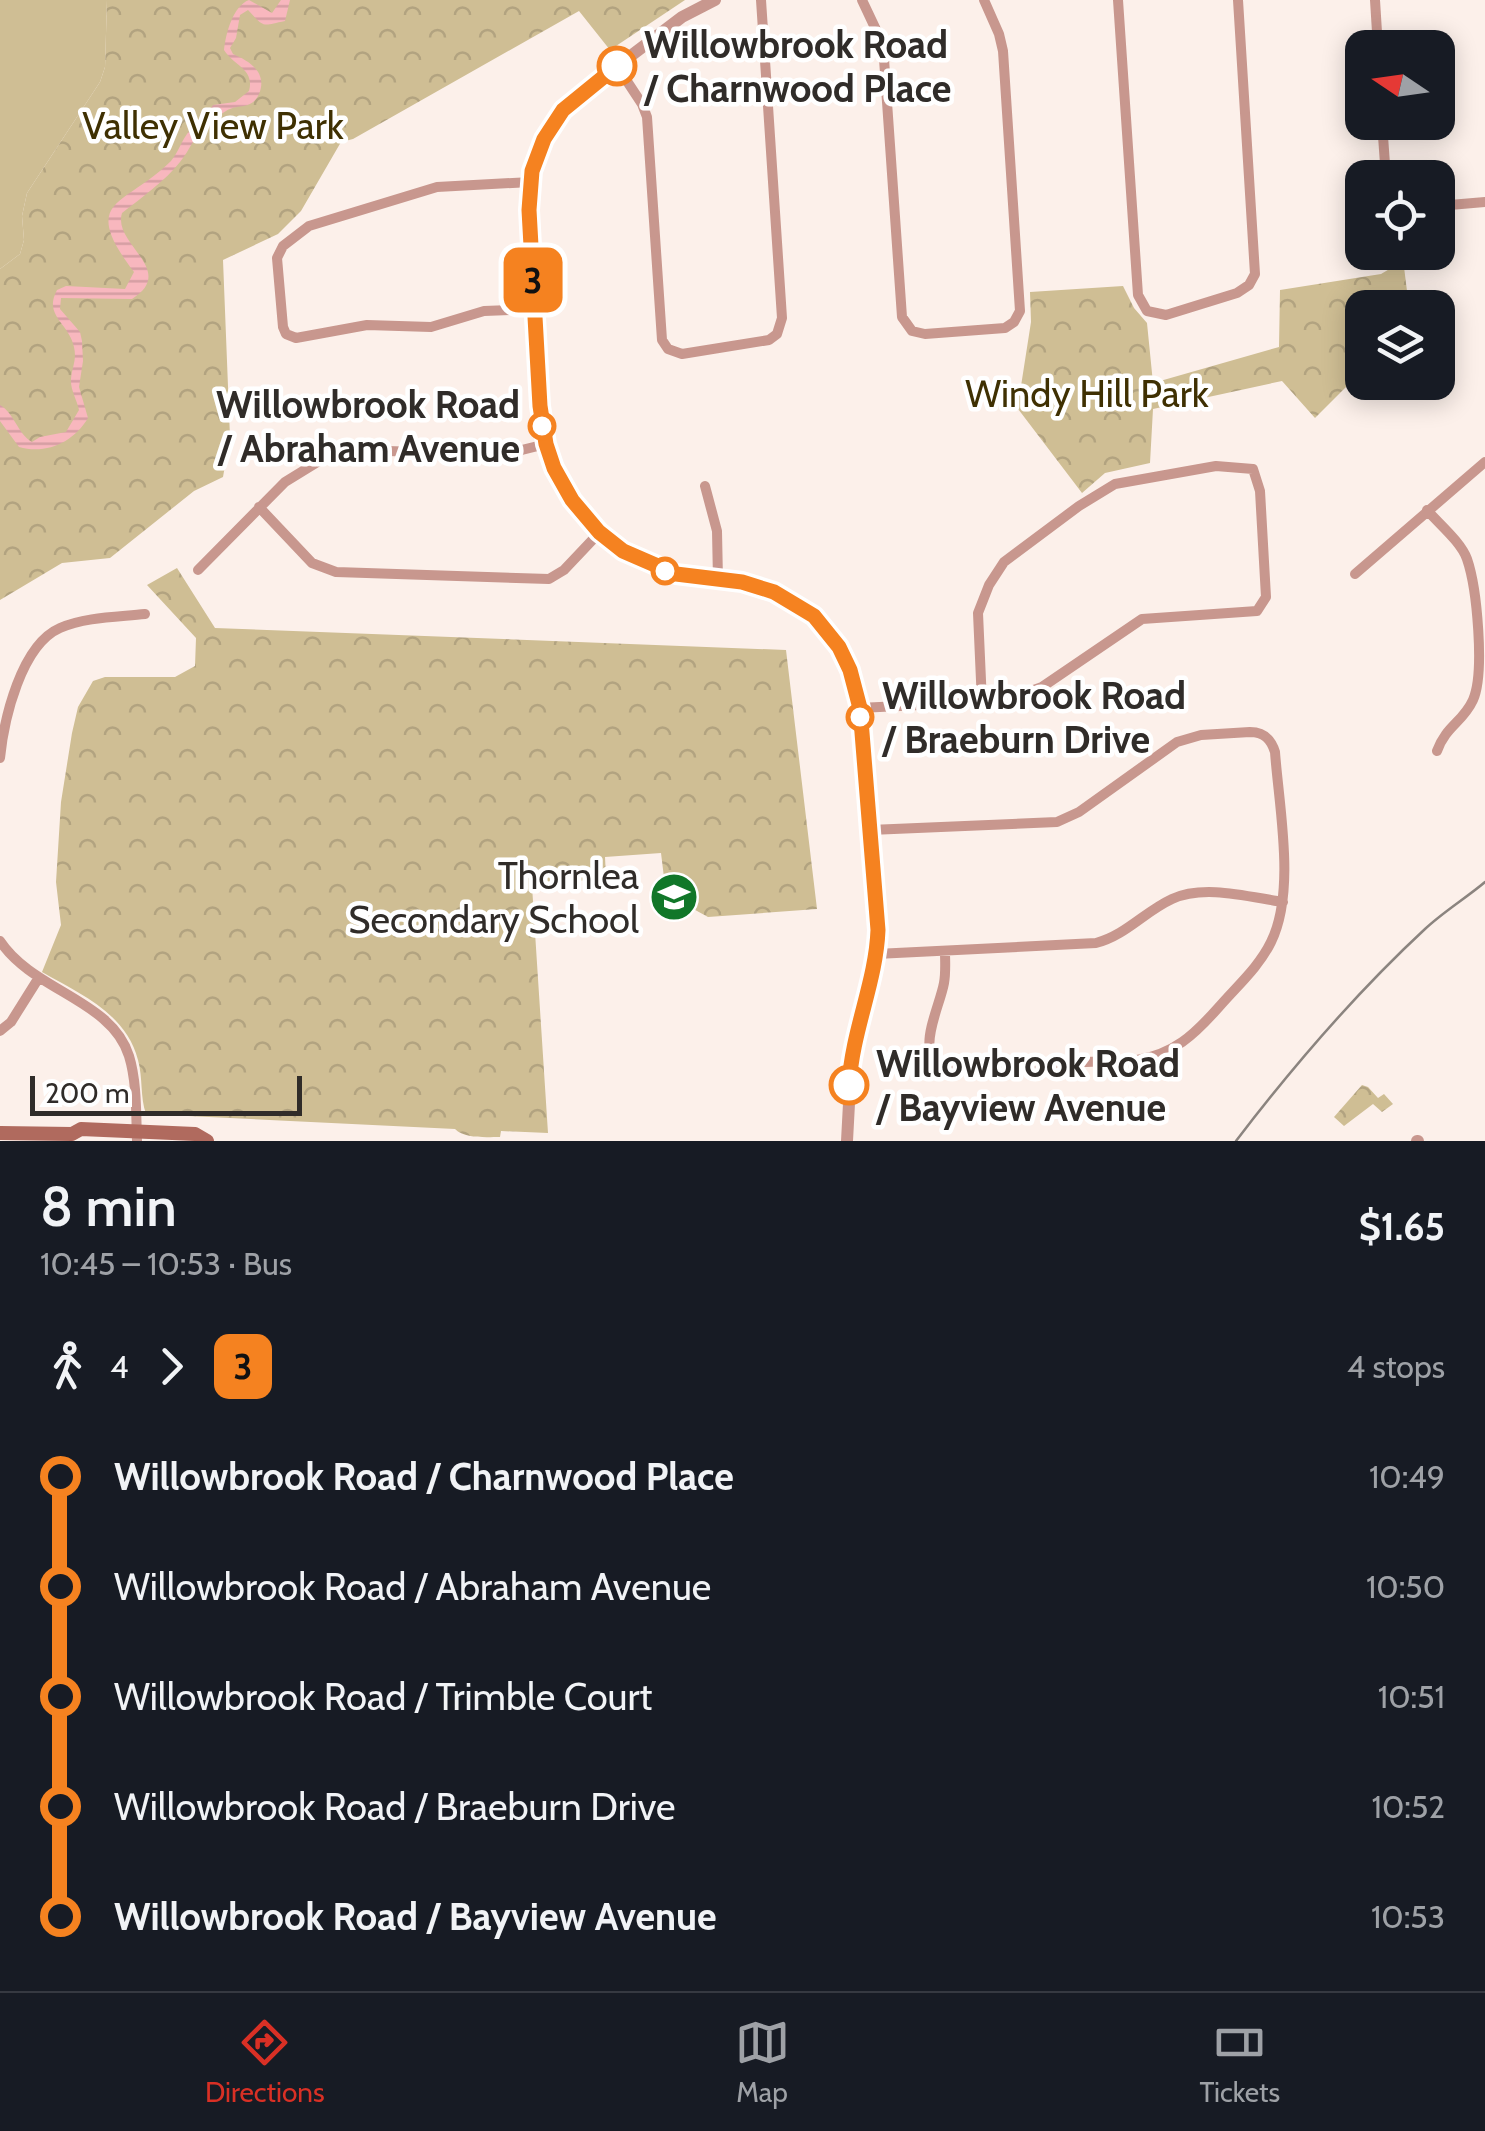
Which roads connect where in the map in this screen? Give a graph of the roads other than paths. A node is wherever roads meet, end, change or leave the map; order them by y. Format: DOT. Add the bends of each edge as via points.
graph roads {
  1 [pos="715,0"];
  2 [pos="760,0"];
  3 [pos="862,0"];
  4 [pos="984,0"];
  5 [pos="1118,0"];
  6 [pos="1238,0"];
  7 [pos="1375,0"];
  8 [pos="1377,30"];
  9 [pos="617,66"];
  10 [pos="531,182"];
  11 [pos="1485,202"];
  12 [pos="1455,205"];
  13 [pos="535,309"];
  14 [pos="546,444"];
  15 [pos="1485,462"];
  16 [pos="705,486"];
  17 [pos="259,507"];
  18 [pos="1427,510"];
  19 [pos="599,532"];
  20 [pos="198,570"];
  21 [pos="1355,574"];
  22 [pos="718,580"];
  23 [pos="144,614"];
  24 [pos="982,702"];
  25 [pos="860,708"];
  26 [pos="1437,751"];
  27 [pos="0,758"];
  28 [pos="870,830"];
  29 [pos="1283,902"];
  30 [pos="0,941"];
  31 [pos="945,951"];
  32 [pos="876,954"];
  33 [pos="38,979"];
  34 [pos="0,1032"];
  35 [pos="0,1132"];
  36 [pos="137,1137"];
  37 [pos="75,1138"];
  38 [pos="206,1141"];
  39 [pos="847,1141"];
  1 -- 9 [label="street"];
  2 -- 9 [label="street" via="782,318 769,340 682,354 662,340 647,117"];
  3 -- 4 [label="street" via="884,59 902,317 908,328 925,334 1005,328 1020,307 1003,51"];
  5 -- 6 [label="street" via="1138,295 1147,312 1161,316 1237,293 1255,274"];
  7 -- 8 [label="street"];
  9 -- 10 [label="street" via="556,120"];
  10 -- 13 [label="street"];
  10 -- 13 [label="street" via="436,187 322,220 286,243 276,264 283,327 296,338 366,325 431,327 484,311"];
  11 -- 12 [label="street"];
  13 -- 14 [label="street"];
  14 -- 17 [label="street" via="501,455 336,454 303,468"];
  14 -- 19 [label="street" via="572,500"];
  15 -- 18 [label="street"];
  16 -- 22 [label="street" via="717,531"];
  17 -- 19 [label="street" via="312,562 336,572 549,579"];
  17 -- 20 [label="street"];
  18 -- 21 [label="street"];
  18 -- 26 [label="street" via="1466,556 1478,676 1473,700 1444,732"];
  19 -- 22 [label="street" via="648,564"];
  22 -- 25 [label="street" via="774,592 814,616 846,660"];
  23 -- 27 [label="street" via="70,624 40,642 14,699"];
  24 -- 24 [label="street" via="1042,687 1142,619 1262,607 1260,491 1253,470 1216,466 1116,484 1004,562 978,613"];
  24 -- 25 [label="street"];
  25 -- 28 [label="street"];
  28 -- 29 [label="street" via="1063,820 1177,742 1256,732 1275,752"];
  28 -- 32 [label="street"];
  29 -- 31 [label="street" via="1191,893 1096,943"];
  29 -- 31 [label="street" via="1265,952 1198,1032 1173,1050 1137,1060 940,1065 928,1044"];
  30 -- 33 [label="street"];
  31 -- 32 [label="street"];
  32 -- 39 [label="street" via="853,1040"];
  33 -- 34 [label="street"];
  33 -- 36 [label="street" via="97,1013 124,1042"];
  35 -- 37 [label="main road"];
  36 -- 37 [label="main road" via="81,1129"];
  36 -- 38 [label="main road" via="196,1134"];
}
